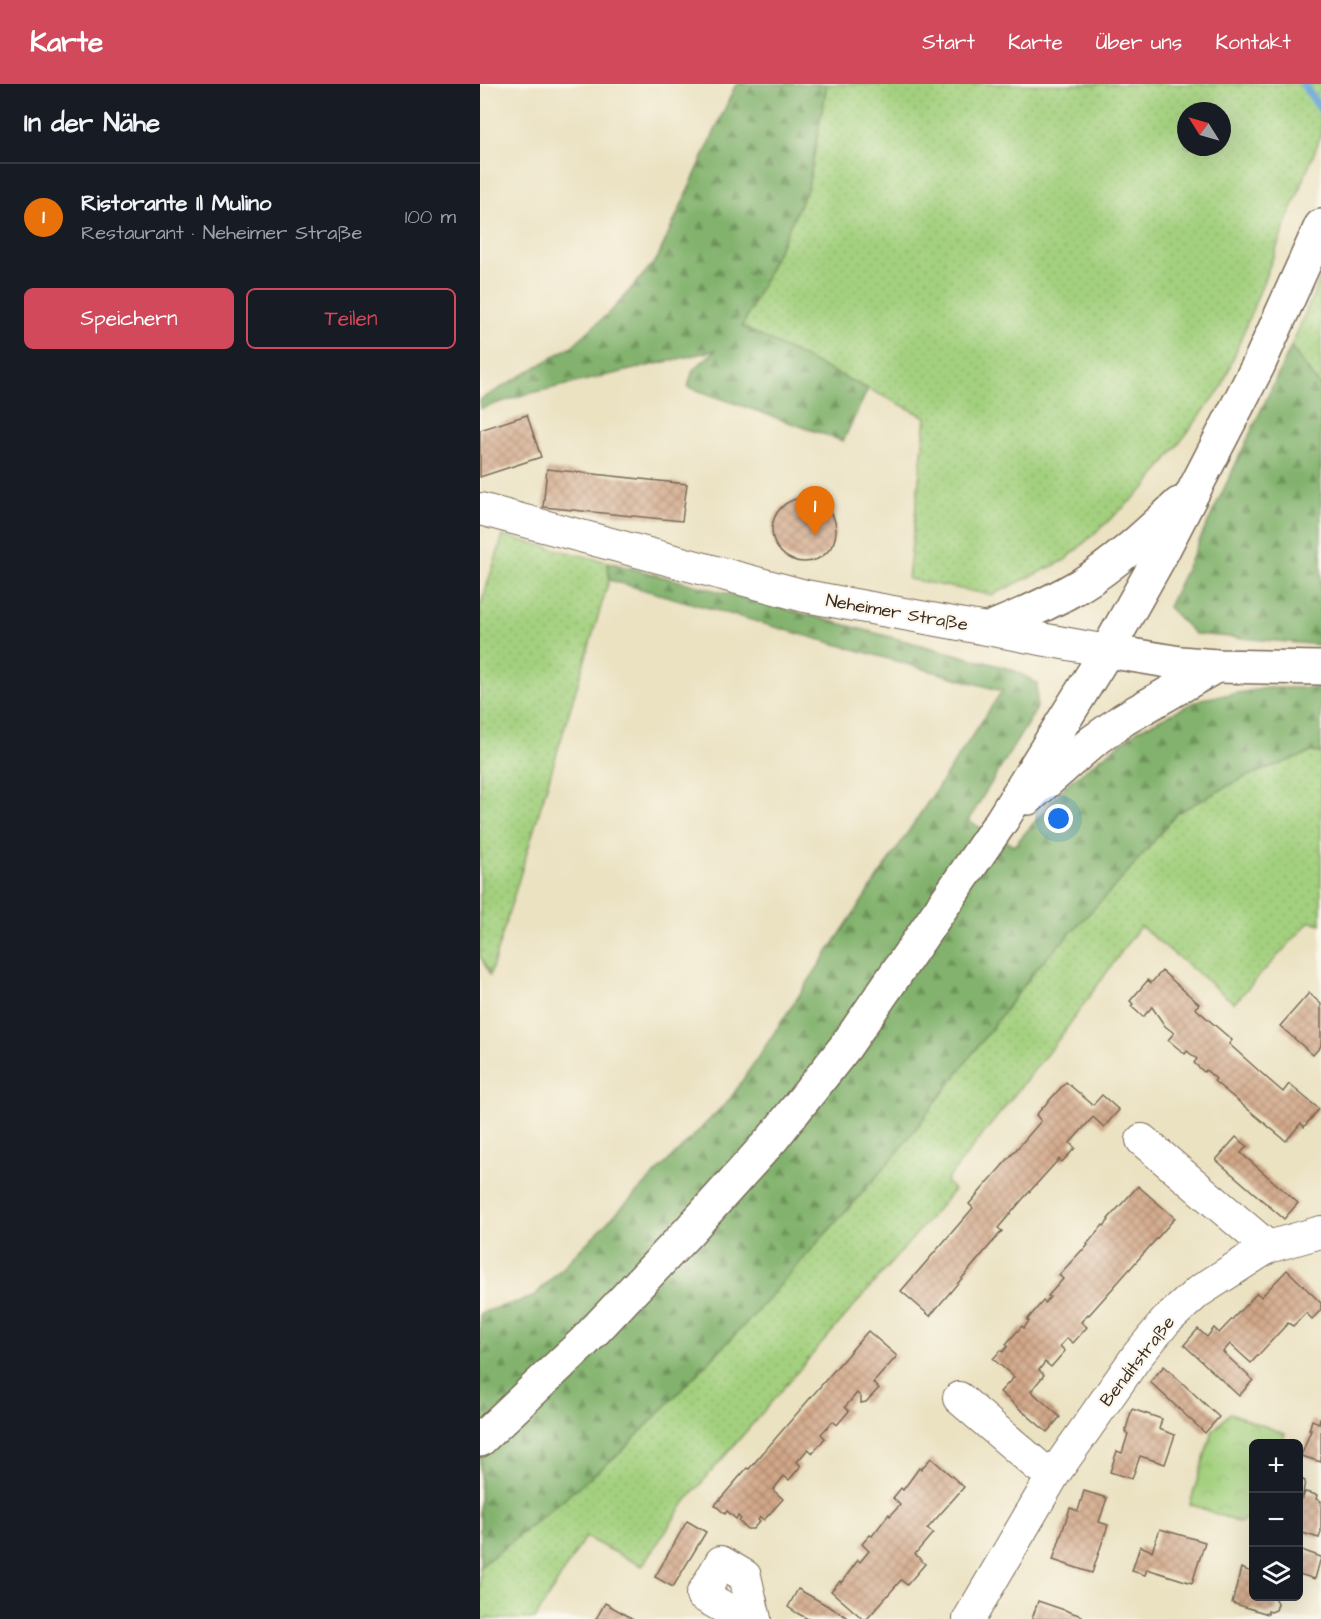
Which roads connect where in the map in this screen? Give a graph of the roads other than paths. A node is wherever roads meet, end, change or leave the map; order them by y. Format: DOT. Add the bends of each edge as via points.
graph roads {
  1 [pos="1321,226"];
  2 [pos="1197,486"];
  3 [pos="480,509"];
  4 [pos="991,628"];
  5 [pos="1107,651"];
  6 [pos="1216,666"];
  7 [pos="1321,668"];
  8 [pos="1002,820"];
  9 [pos="1142,1140"];
  10 [pos="1318,1224"];
  11 [pos="1268,1246"];
  12 [pos="959,1398"];
  13 [pos="480,1440"];
  14 [pos="1054,1474"];
  15 [pos="744,1619"];
  16 [pos="755,1619"];
  17 [pos="969,1619"];
  1 -- 2 [label="main road" via="1258,366"];
  2 -- 4 [label="main road" via="1125,552 1086,581"];
  2 -- 5 [label="main road"];
  3 -- 4 [label="street, Neheimer Straße" via="805,596"];
  4 -- 5 [label="street, Neheimer Straße"];
  5 -- 6 [label="main road, Neheimer Straße"];
  5 -- 8 [label="main road"];
  6 -- 7 [label="main road, Neheimer Straße"];
  6 -- 8 [label="main road" via="1092,742"];
  8 -- 13 [label="main road" via="846,1046 773,1138 583,1343"];
  9 -- 11 [label="street"];
  10 -- 11 [label="street, Benditstraße"];
  11 -- 14 [label="street, Benditstraße" via="1198,1292 1166,1321"];
  12 -- 14 [label="street" via="1038,1466"];
  14 -- 17 [label="street, Benditstraße"];
  15 -- 16 [label="street" via="702,1595 721,1562 745,1576"];
}
